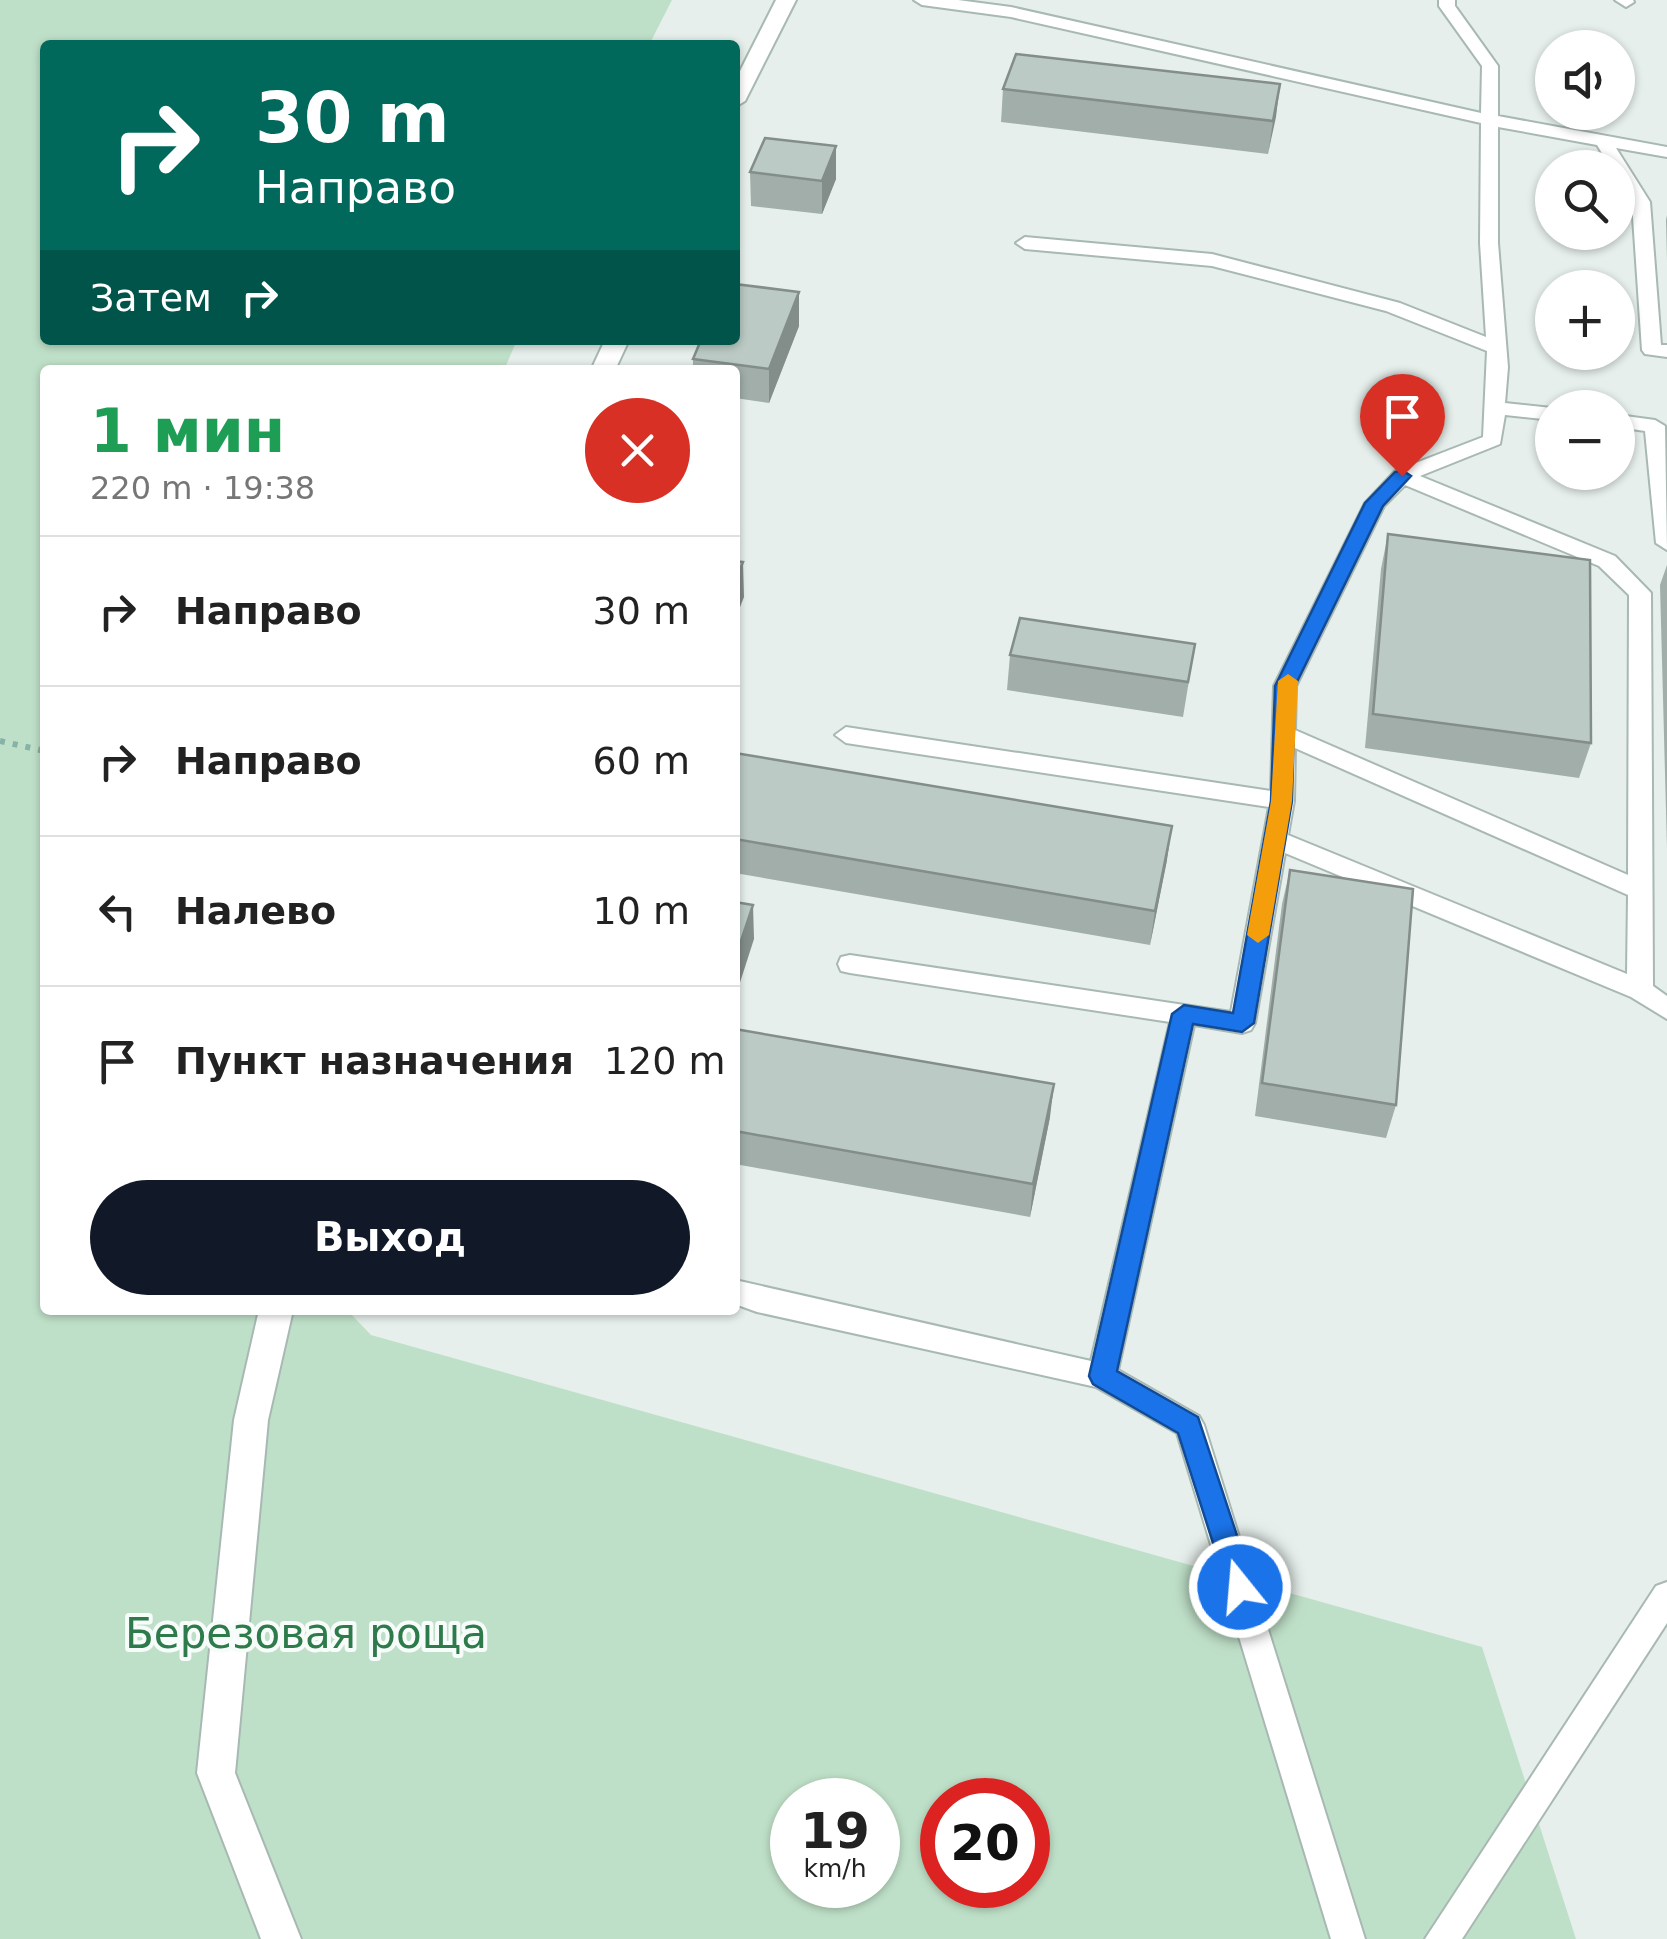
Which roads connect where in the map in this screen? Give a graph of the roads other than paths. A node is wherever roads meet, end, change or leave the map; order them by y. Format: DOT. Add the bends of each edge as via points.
graph roads {
  1 [pos="786,0"];
  2 [pos="922,0"];
  3 [pos="1447,0"];
  4 [pos="1013,6"];
  5 [pos="740,91"];
  6 [pos="1490,120"];
  7 [pos="1602,140"];
  8 [pos="1667,152"];
  9 [pos="1025,243"];
  10 [pos="1497,348"];
  11 [pos="1667,352"];
  12 [pos="1496,408"];
  13 [pos="1535,412"];
  14 [pos="1635,424"];
  15 [pos="1402,476"];
  16 [pos="1667,543"];
  17 [pos="1284,734"];
  18 [pos="846,735"];
  19 [pos="1282,801"];
  20 [pos="1274,840"];
  21 [pos="1638,889"];
  22 [pos="850,964"];
  23 [pos="1640,990"];
  24 [pos="1667,1009"];
  25 [pos="1184,1014"];
  26 [pos="740,1294"];
  27 [pos="275,1315"];
  28 [pos="1102,1376"];
  29 [pos="1667,1596"];
  30 [pos="281,1939"];
  31 [pos="1348,1939"];
  32 [pos="1442,1939"];
  1 -- 5 [label="street"];
  2 -- 4 [label="lane"];
  3 -- 6 [label="lane" via="1490,66"];
  4 -- 6 [label="lane"];
  6 -- 7 [label="lane"];
  6 -- 10 [label="lane"];
  7 -- 8 [label="lane"];
  7 -- 11 [label="lane" via="1641,202 1652,350"];
  9 -- 10 [label="lane" via="1212,260 1393,307"];
  10 -- 12 [label="lane"];
  12 -- 13 [label="lane"];
  12 -- 15 [label="lane" via="1493,440"];
  14 -- 16 [label="lane" via="1655,426"];
  15 -- 17 [label="lane" via="1375,503 1285,686"];
  15 -- 21 [label="lane" via="1607,561 1640,592"];
  17 -- 19 [label="lane"];
  17 -- 21 [label="lane"];
  18 -- 19 [label="lane"];
  19 -- 20 [label="lane"];
  20 -- 23 [label="lane"];
  20 -- 25 [label="lane" via="1242,1023"];
  21 -- 23 [label="lane"];
  22 -- 25 [label="lane"];
  23 -- 24 [label="lane"];
  25 -- 28 [label="lane"];
  26 -- 28 [label="lane"];
  27 -- 30 [label="street" via="251,1420 216,1774"];
  28 -- 31 [label="lane" via="1189,1426"];
  29 -- 32 [label="lane"];
}
